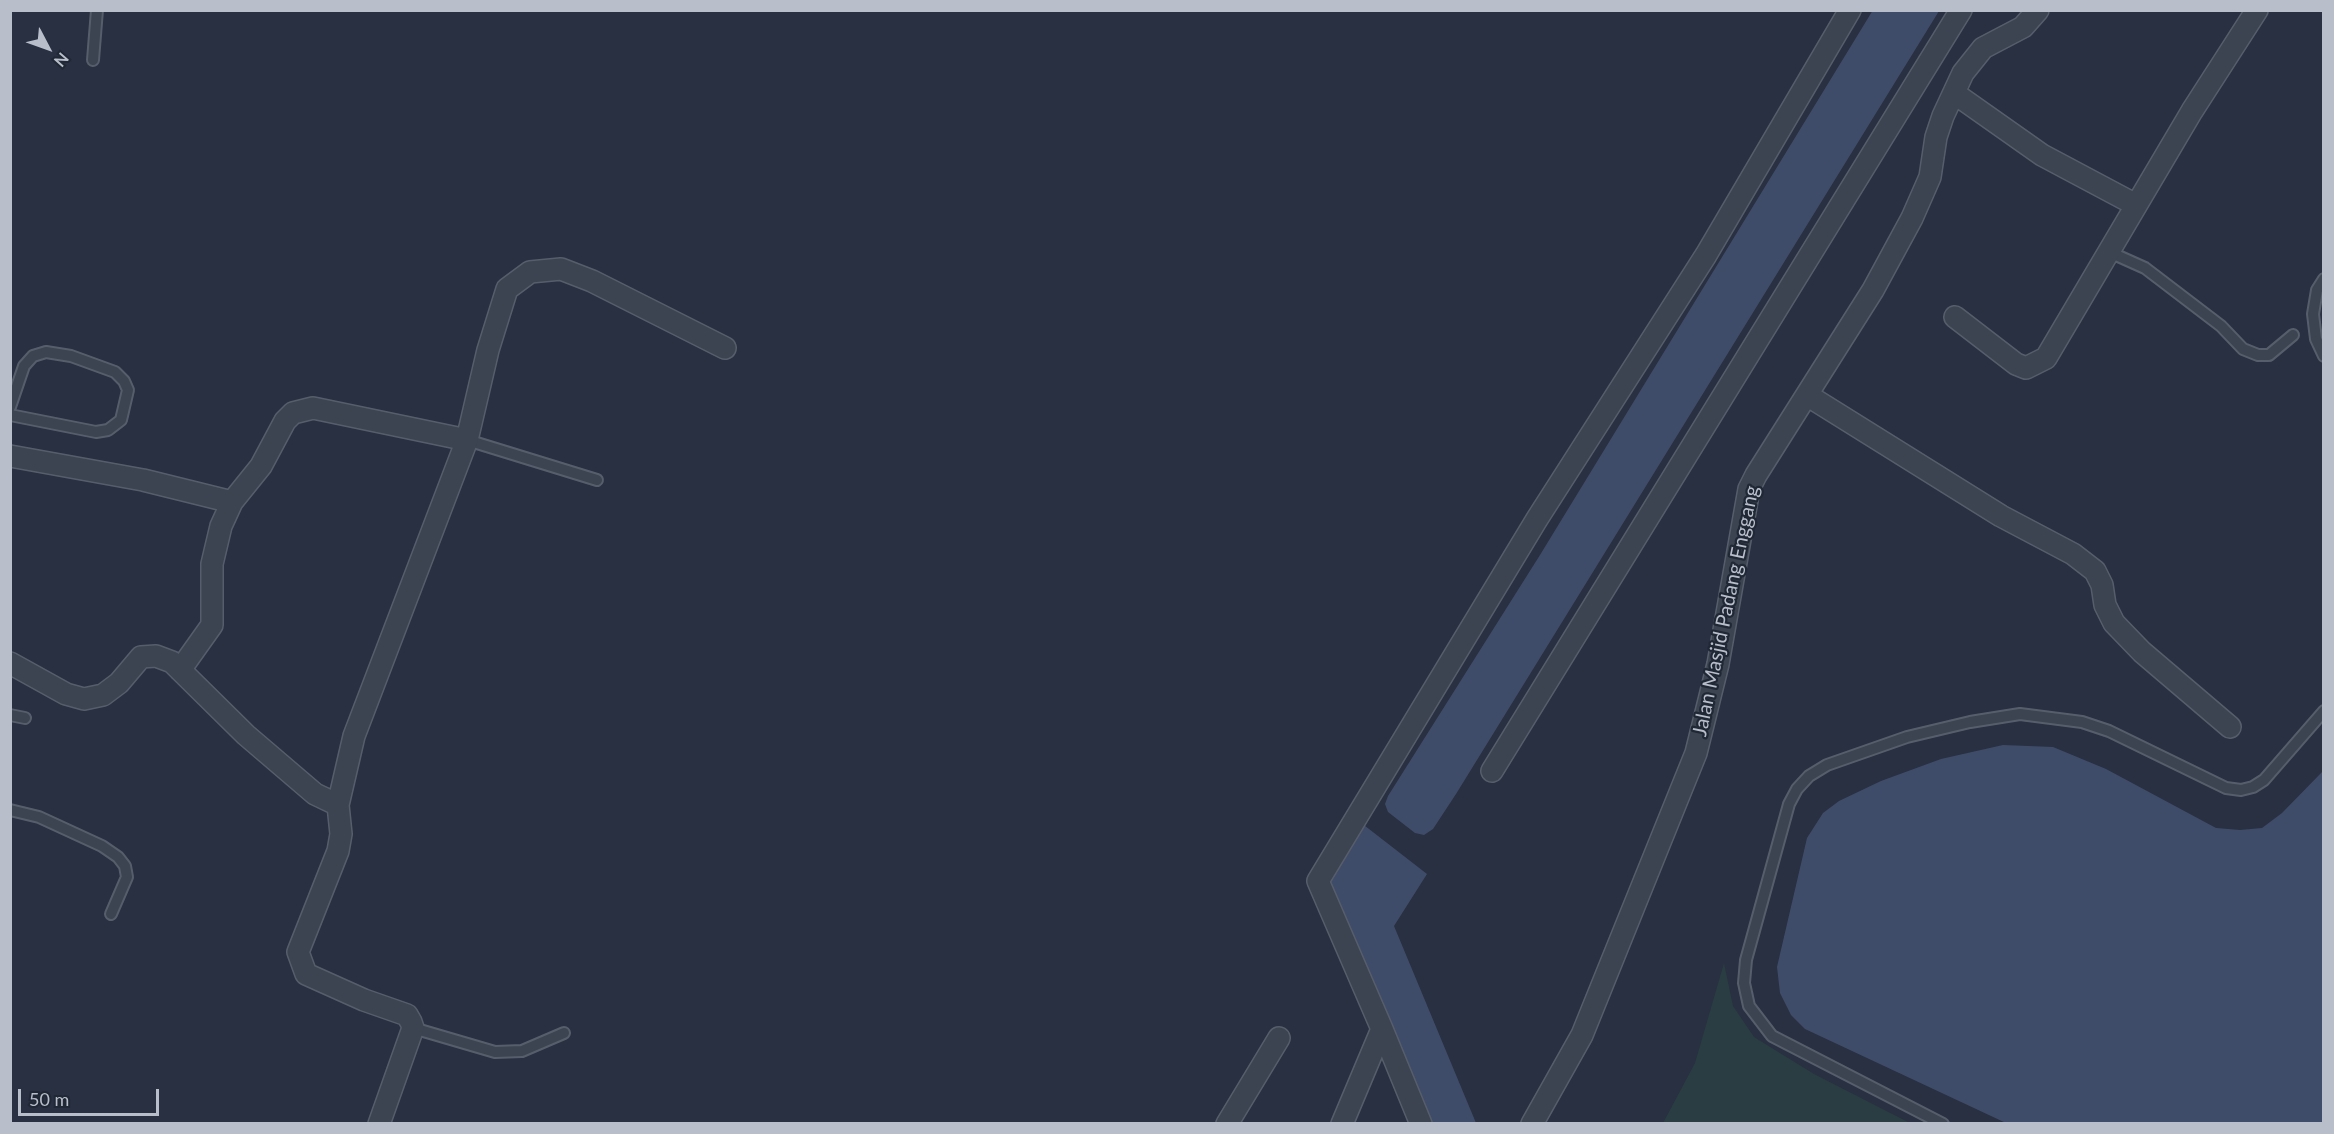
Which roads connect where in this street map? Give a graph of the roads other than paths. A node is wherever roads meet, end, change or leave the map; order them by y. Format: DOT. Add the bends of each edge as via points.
graph roads {
  1 [pos="97,10"];
  2 [pos="1850,10"];
  3 [pos="1961,10"];
  4 [pos="2038,10"];
  5 [pos="2257,10"];
  6 [pos="93,60"];
  7 [pos="1953,93"];
  8 [pos="2136,205"];
  9 [pos="2107,251"];
  10 [pos="2324,279"];
  11 [pos="1955,317"];
  12 [pos="2293,335"];
  13 [pos="725,348"];
  14 [pos="2324,356"];
  15 [pos="1807,395"];
  16 [pos="10,407"];
  17 [pos="10,415"];
  18 [pos="467,440"];
  19 [pos="10,456"];
  20 [pos="597,480"];
  21 [pos="232,502"];
  22 [pos="10,663"];
  23 [pos="180,669"];
  24 [pos="2324,711"];
  25 [pos="10,715"];
  26 [pos="25,718"];
  27 [pos="2230,727"];
  28 [pos="1492,771"];
  29 [pos="338,805"];
  30 [pos="10,810"];
  31 [pos="111,914"];
  32 [pos="413,1028"];
  33 [pos="1382,1029"];
  34 [pos="564,1033"];
  35 [pos="1279,1038"];
  36 [pos="379,1124"];
  37 [pos="1227,1124"];
  38 [pos="1342,1124"];
  39 [pos="1420,1124"];
  40 [pos="1532,1124"];
  41 [pos="1943,1124"];
  1 -- 6 [label="lane"];
  2 -- 33 [label="street" via="1706,255 1537,519 1318,881"];
  3 -- 28 [label="street"];
  4 -- 7 [label="street, Jalan Masjid Padang Enggang" via="2023,27 1983,48"];
  5 -- 8 [label="street"];
  7 -- 8 [label="street" via="2042,154"];
  7 -- 15 [label="street, Jalan Masjid Padang Enggang" via="1936,137 1930,177 1915,210 1873,290"];
  8 -- 9 [label="street"];
  9 -- 11 [label="street" via="2046,358 2034,366 2016,364"];
  9 -- 12 [label="lane" via="2145,268 2221,326 2243,349 2269,355"];
  10 -- 14 [label="lane" via="2313,314 2316,339"];
  13 -- 18 [label="street" via="591,281 561,270 530,272 507,289"];
  15 -- 27 [label="street" via="2001,516 2073,554 2095,571 2114,623"];
  15 -- 40 [label="street, Jalan Masjid Padang Enggang" via="1749,489 1718,664 1703,731 1686,782 1582,1035"];
  16 -- 17 [label="lane" via="24,366 33,356 46,352 71,356 115,372 128,390 121,420 108,430 96,432"];
  18 -- 20 [label="lane"];
  18 -- 21 [label="street" via="313,408 303,410 285,421 261,466"];
  18 -- 29 [label="street" via="354,736"];
  19 -- 21 [label="street" via="143,480"];
  21 -- 23 [label="street" via="221,526 212,564 212,625"];
  22 -- 23 [label="street" via="66,694 84,699 103,695 141,657 156,656"];
  23 -- 29 [label="street" via="246,735 315,794"];
  24 -- 41 [label="lane" via="2264,780 2241,790 2226,788 2109,731 2082,722 2020,714 1907,737 1827,765 1797,789 1786,814 1746,960 1744,983 1749,1006 1772,1036"];
  25 -- 26 [label="lane"];
  29 -- 32 [label="street" via="338,852 298,952 300,961 306,974 407,1015"];
  30 -- 31 [label="lane" via="39,817 118,857 127,877"];
  32 -- 34 [label="lane" via="495,1052 522,1051"];
  32 -- 36 [label="street"];
  33 -- 38 [label="street"];
  33 -- 39 [label="street"];
  35 -- 37 [label="street"];
}
